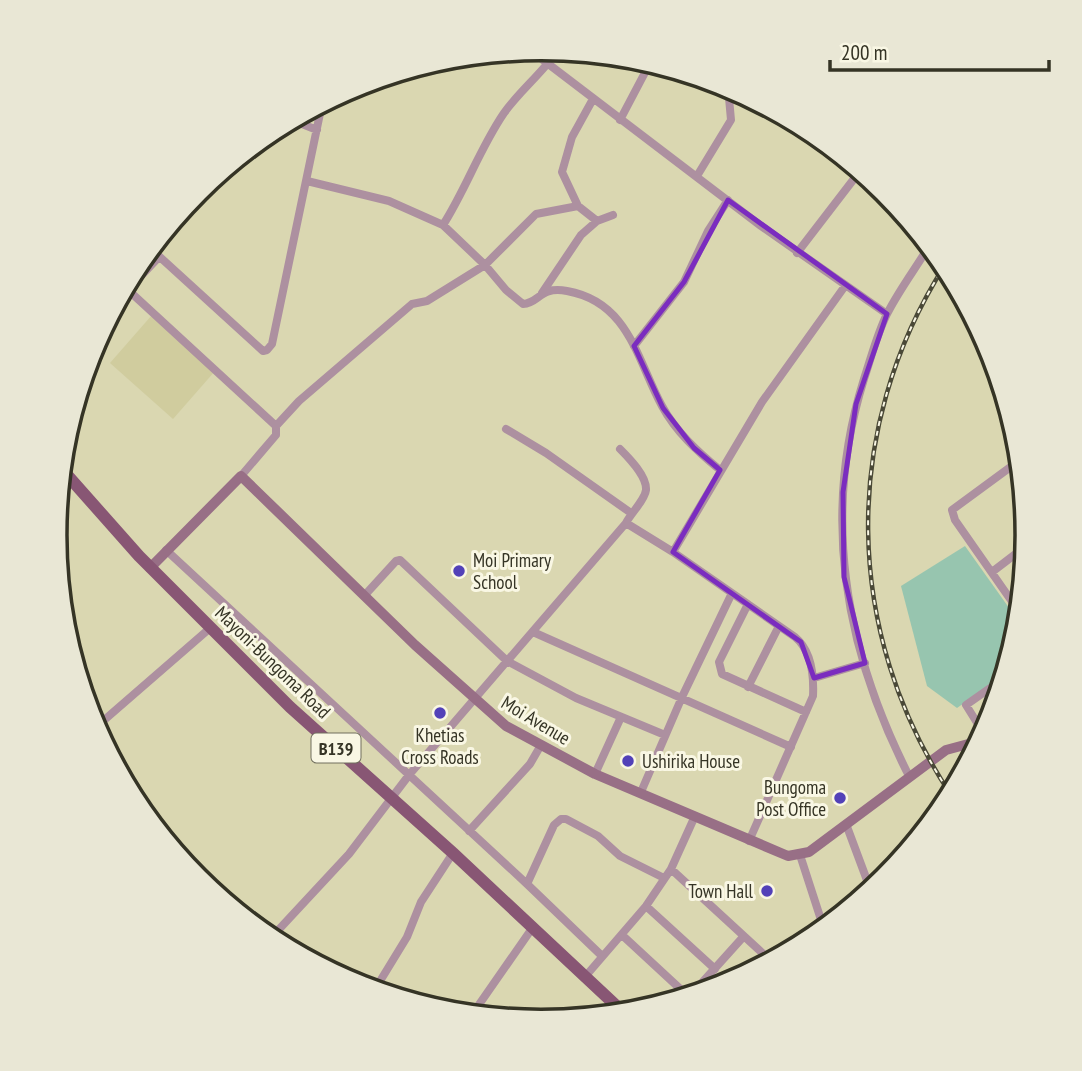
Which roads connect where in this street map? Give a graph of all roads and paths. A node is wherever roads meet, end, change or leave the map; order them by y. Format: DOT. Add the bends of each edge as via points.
graph roads {
  1 [pos="545,61"];
  2 [pos="548,63"];
  3 [pos="645,73"];
  4 [pos="593,99"];
  5 [pos="730,100"];
  6 [pos="320,116"];
  7 [pos="620,120"];
  8 [pos="304,125"];
  9 [pos="317,130"];
  10 [pos="697,176"];
  11 [pos="854,179"];
  12 [pos="307,181"];
  13 [pos="728,200"];
  14 [pos="578,206"];
  15 [pos="612,215"];
  16 [pos="597,221"];
  17 [pos="443,225"];
  18 [pos="797,253"];
  19 [pos="923,256"];
  20 [pos="159,257"];
  21 [pos="155,261"];
  22 [pos="485,265"];
  23 [pos="845,286"];
  24 [pos="542,293"];
  25 [pos="133,294"];
  26 [pos="887,314"];
  27 [pos="634,346"];
  28 [pos="276,426"];
  29 [pos="506,429"];
  30 [pos="620,449"];
  31 [pos="1010,467"];
  32 [pos="720,470"];
  33 [pos="240,476"];
  34 [pos="71,479"];
  35 [pos="631,513"];
  36 [pos="626,523"];
  37 [pos="166,550"];
  38 [pos="673,552"];
  39 [pos="1014,555"];
  40 [pos="150,568"];
  41 [pos="992,572"];
  42 [pos="732,593"];
  43 [pos="364,596"];
  44 [pos="1011,599"];
  45 [pos="748,604"];
  46 [pos="779,626"];
  47 [pos="209,629"];
  48 [pos="533,632"];
  49 [pos="507,662"];
  50 [pos="864,663"];
  51 [pos="814,678"];
  52 [pos="748,687"];
  53 [pos="990,688"];
  54 [pos="682,697"];
  55 [pos="474,700"];
  56 [pos="806,712"];
  57 [pos="621,717"];
  58 [pos="104,720"];
  59 [pos="977,722"];
  60 [pos="665,735"];
  61 [pos="541,745"];
  62 [pos="966,745"];
  63 [pos="791,747"];
  64 [pos="595,774"];
  65 [pos="409,775"];
  66 [pos="909,776"];
  67 [pos="641,792"];
  68 [pos="391,799"];
  69 [pos="695,816"];
  70 [pos="846,824"];
  71 [pos="469,831"];
  72 [pos="749,841"];
  73 [pos="453,853"];
  74 [pos="800,855"];
  75 [pos="671,869"];
  76 [pos="664,878"];
  77 [pos="867,880"];
  78 [pos="527,884"];
  79 [pos="646,906"];
  80 [pos="821,919"];
  81 [pos="533,927"];
  82 [pos="278,930"];
  83 [pos="622,934"];
  84 [pos="744,936"];
  85 [pos="764,954"];
  86 [pos="602,956"];
  87 [pos="715,969"];
  88 [pos="584,978"];
  89 [pos="704,981"];
  90 [pos="380,982"];
  91 [pos="682,988"];
  92 [pos="614,1004"];
  93 [pos="478,1006"];
  1 -- 2 [label="street"];
  2 -- 4 [label="street"];
  2 -- 17 [label="street" via="505,111"];
  3 -- 7 [label="street"];
  4 -- 7 [label="street"];
  4 -- 14 [label="street" via="572,136 562,172"];
  5 -- 10 [label="street" via="732,120"];
  6 -- 9 [label="street"];
  7 -- 10 [label="street"];
  8 -- 9 [label="street"];
  9 -- 12 [label="street"];
  10 -- 13 [label="street"];
  11 -- 18 [label="street"];
  12 -- 17 [label="street" via="389,201"];
  12 -- 20 [label="street" via="272,344 266,351"];
  13 -- 18 [label="street"];
  13 -- 27 [label="street" via="684,282"];
  14 -- 16 [label="street"];
  14 -- 22 [label="street" via="536,214"];
  15 -- 16 [label="street"];
  16 -- 24 [label="street" via="581,236"];
  17 -- 22 [label="street"];
  18 -- 23 [label="street"];
  19 -- 26 [label="street"];
  20 -- 21 [label="street"];
  22 -- 24 [label="street" via="523,304"];
  22 -- 28 [label="street" via="427,301 412,304"];
  23 -- 26 [label="street"];
  23 -- 32 [label="street"];
  24 -- 27 [label="street" via="568,291 604,304"];
  25 -- 28 [label="street"];
  26 -- 50 [label="street" via="856,404 843,492 844,577"];
  27 -- 32 [label="street" via="663,408 694,448"];
  28 -- 33 [label="street" via="276,435"];
  29 -- 35 [label="street"];
  30 -- 35 [label="street" via="636,464 646,485"];
  31 -- 41 [label="street" via="952,510"];
  32 -- 38 [label="street"];
  33 -- 37 [label="street"];
  33 -- 43 [label="street, Moi Avenue"];
  34 -- 40 [label="main road, Mayoni-Bungoma Road / B139"];
  35 -- 36 [label="street"];
  36 -- 38 [label="street"];
  36 -- 48 [label="street"];
  37 -- 40 [label="street"];
  37 -- 65 [label="street"];
  38 -- 42 [label="street"];
  39 -- 41 [label="street"];
  40 -- 47 [label="main road, Mayoni-Bungoma Road / B139"];
  41 -- 44 [label="street"];
  42 -- 45 [label="street"];
  42 -- 54 [label="street"];
  43 -- 49 [label="street" via="400,560"];
  43 -- 55 [label="street, Moi Avenue"];
  45 -- 46 [label="street"];
  45 -- 52 [label="street" via="719,662 722,674"];
  46 -- 51 [label="street" via="806,649"];
  46 -- 52 [label="street"];
  47 -- 58 [label="street"];
  47 -- 68 [label="main road, Mayoni-Bungoma Road / B139"];
  48 -- 49 [label="street"];
  48 -- 54 [label="street"];
  49 -- 55 [label="street"];
  49 -- 57 [label="street"];
  50 -- 51 [label="street"];
  50 -- 66 [label="street" via="891,741"];
  51 -- 56 [label="street"];
  52 -- 56 [label="street"];
  53 -- 59 [label="street" via="966,705"];
  54 -- 60 [label="street"];
  54 -- 63 [label="street"];
  55 -- 61 [label="street, Moi Avenue" via="506,726"];
  55 -- 65 [label="street"];
  56 -- 63 [label="street"];
  57 -- 60 [label="street"];
  57 -- 64 [label="street"];
  60 -- 67 [label="street"];
  61 -- 64 [label="street, Moi Avenue"];
  61 -- 71 [label="street" via="530,764"];
  62 -- 66 [label="street" via="946,750"];
  63 -- 72 [label="street"];
  64 -- 67 [label="street, Moi Avenue"];
  65 -- 68 [label="street"];
  65 -- 71 [label="street"];
  66 -- 70 [label="street"];
  67 -- 69 [label="street, Moi Avenue"];
  68 -- 73 [label="main road, Mayoni-Bungoma Road / B139"];
  68 -- 82 [label="street" via="349,854"];
  69 -- 72 [label="street, Moi Avenue"];
  69 -- 75 [label="street"];
  70 -- 74 [label="street"];
  70 -- 77 [label="street"];
  71 -- 78 [label="street"];
  72 -- 74 [label="street, Moi Avenue" via="788,856"];
  73 -- 81 [label="main road, Mayoni-Bungoma Road / B139"];
  73 -- 90 [label="street" via="421,902 407,937"];
  74 -- 80 [label="street"];
  75 -- 76 [label="street"];
  75 -- 84 [label="street"];
  76 -- 78 [label="street" via="620,856 598,836 566,818 554,825"];
  76 -- 79 [label="street"];
  78 -- 86 [label="street"];
  79 -- 83 [label="street"];
  79 -- 87 [label="street"];
  81 -- 88 [label="main road, Mayoni-Bungoma Road / B139"];
  81 -- 93 [label="street"];
  83 -- 86 [label="street"];
  83 -- 91 [label="street"];
  84 -- 85 [label="street"];
  84 -- 87 [label="street"];
  86 -- 88 [label="street"];
  87 -- 89 [label="street"];
  88 -- 92 [label="main road, Mayoni-Bungoma Road / B139"];
}
